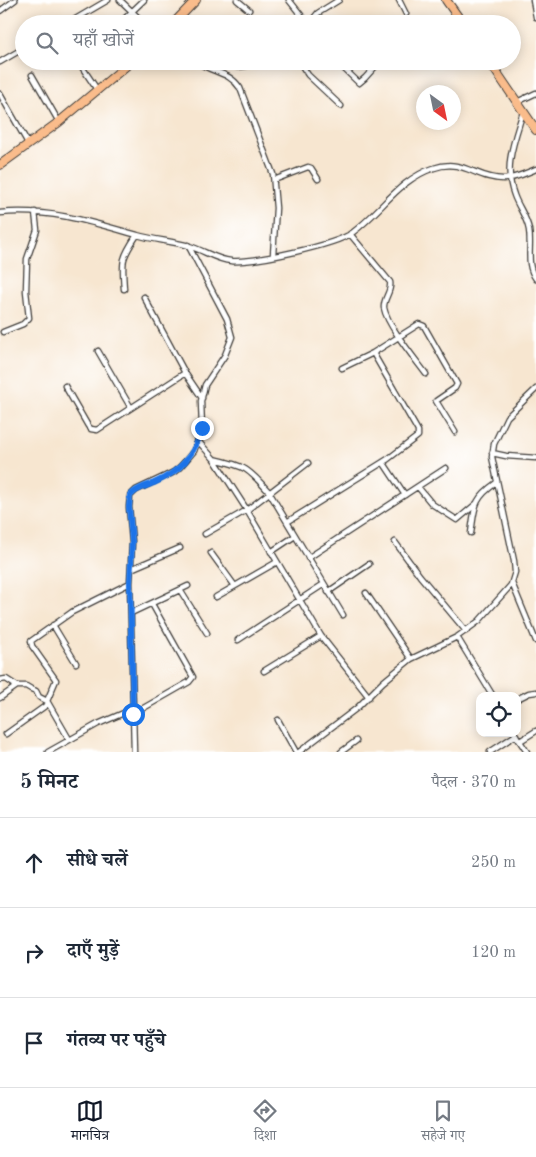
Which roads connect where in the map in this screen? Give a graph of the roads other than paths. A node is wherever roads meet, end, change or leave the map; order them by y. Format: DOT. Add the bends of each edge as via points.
graph roads {
  1 [pos="15,0"];
  2 [pos="108,0"];
  3 [pos="120,0"];
  4 [pos="144,0"];
  5 [pos="196,0"];
  6 [pos="237,0"];
  7 [pos="289,0"];
  8 [pos="339,0"];
  9 [pos="400,0"];
  10 [pos="446,0"];
  11 [pos="533,0"];
  12 [pos="0,10"];
  13 [pos="249,10"];
  14 [pos="133,12"];
  15 [pos="406,14"];
  16 [pos="82,15"];
  17 [pos="130,15"];
  18 [pos="136,15"];
  19 [pos="182,15"];
  20 [pos="302,15"];
  21 [pos="317,15"];
  22 [pos="457,15"];
  23 [pos="536,17"];
  24 [pos="15,53"];
  25 [pos="0,62"];
  26 [pos="84,70"];
  27 [pos="122,70"];
  28 [pos="212,70"];
  29 [pos="305,70"];
  30 [pos="346,70"];
  31 [pos="372,70"];
  32 [pos="495,70"];
  33 [pos="32,75"];
  34 [pos="98,91"];
  35 [pos="536,92"];
  36 [pos="0,94"];
  37 [pos="516,102"];
  38 [pos="341,106"];
  39 [pos="523,112"];
  40 [pos="58,122"];
  41 [pos="536,130"];
  42 [pos="29,145"];
  43 [pos="0,165"];
  44 [pos="536,170"];
  45 [pos="318,178"];
  46 [pos="509,178"];
  47 [pos="274,180"];
  48 [pos="35,212"];
  49 [pos="0,213"];
  50 [pos="350,234"];
  51 [pos="137,235"];
  52 [pos="188,245"];
  53 [pos="273,255"];
  54 [pos="536,279"];
  55 [pos="124,289"];
  56 [pos="144,297"];
  57 [pos="3,332"];
  58 [pos="399,336"];
  59 [pos="98,351"];
  60 [pos="373,353"];
  61 [pos="342,368"];
  62 [pos="185,373"];
  63 [pos="426,374"];
  64 [pos="65,386"];
  65 [pos="536,389"];
  66 [pos="202,398"];
  67 [pos="131,408"];
  68 [pos="455,432"];
  69 [pos="198,441"];
  70 [pos="492,453"];
  71 [pos="536,458"];
  72 [pos="214,460"];
  73 [pos="383,462"];
  74 [pos="308,463"];
  75 [pos="446,468"];
  76 [pos="496,483"];
  77 [pos="418,487"];
  78 [pos="269,492"];
  79 [pos="405,495"];
  80 [pos="476,504"];
  81 [pos="247,510"];
  82 [pos="287,522"];
  83 [pos="471,533"];
  84 [pos="205,534"];
  85 [pos="295,536"];
  86 [pos="395,542"];
  87 [pos="180,548"];
  88 [pos="271,552"];
  89 [pos="211,553"];
  90 [pos="308,558"];
  91 [pos="277,562"];
  92 [pos="369,564"];
  93 [pos="131,569"];
  94 [pos="130,583"];
  95 [pos="512,583"];
  96 [pos="324,584"];
  97 [pos="188,586"];
  98 [pos="235,586"];
  99 [pos="180,590"];
  100 [pos="328,592"];
  101 [pos="366,594"];
  102 [pos="216,597"];
  103 [pos="299,600"];
  104 [pos="152,604"];
  105 [pos="131,613"];
  106 [pos="343,616"];
  107 [pos="53,625"];
  108 [pos="466,631"];
  109 [pos="207,633"];
  110 [pos="321,636"];
  111 [pos="456,637"];
  112 [pos="238,640"];
  113 [pos="536,641"];
  114 [pos="411,659"];
  115 [pos="76,663"];
  116 [pos="264,671"];
  117 [pos="0,680"];
  118 [pos="18,686"];
  119 [pos="490,692"];
  120 [pos="536,692"];
  121 [pos="369,697"];
  122 [pos="521,697"];
  123 [pos="0,698"];
  124 [pos="47,703"];
  125 [pos="133,712"];
  126 [pos="278,720"];
  127 [pos="536,731"];
  128 [pos="6,734"];
  129 [pos="511,737"];
  130 [pos="517,737"];
  131 [pos="69,739"];
  132 [pos="356,741"];
  133 [pos="520,741"];
  134 [pos="48,752"];
  135 [pos="134,752"];
  136 [pos="297,752"];
  137 [pos="341,752"];
  138 [pos="490,752"];
  139 [pos="526,752"];
  1 -- 12 [label="street"];
  2 -- 16 [label="street"];
  3 -- 14 [label="street"];
  4 -- 14 [label="street"];
  5 -- 19 [label="main road"];
  6 -- 13 [label="street"];
  7 -- 20 [label="street"];
  8 -- 21 [label="street"];
  9 -- 15 [label="street"];
  10 -- 22 [label="main road"];
  11 -- 23 [label="street"];
  14 -- 17 [label="street"];
  14 -- 18 [label="street"];
  24 -- 25 [label="street"];
  26 -- 34 [label="street"];
  27 -- 34 [label="main road"];
  28 -- 47 [label="street" via="237,84"];
  29 -- 38 [label="street"];
  30 -- 31 [label="street" via="359,82"];
  32 -- 37 [label="main road"];
  33 -- 40 [label="street"];
  34 -- 40 [label="main road"];
  35 -- 37 [label="street"];
  36 -- 42 [label="street"];
  37 -- 39 [label="main road"];
  39 -- 41 [label="main road"];
  39 -- 46 [label="street" via="512,149"];
  40 -- 42 [label="main road"];
  42 -- 43 [label="main road"];
  44 -- 46 [label="street"];
  45 -- 47 [label="street" via="308,167"];
  46 -- 50 [label="street" via="492,177 450,164 428,170 409,180"];
  46 -- 54 [label="street" via="527,222 530,268"];
  47 -- 53 [label="street"];
  48 -- 49 [label="street"];
  48 -- 51 [label="street" via="100,224"];
  48 -- 57 [label="street" via="37,230 27,259 28,318 23,324"];
  50 -- 53 [label="street" via="332,243"];
  50 -- 58 [label="street" via="390,282 384,306"];
  51 -- 52 [label="street"];
  51 -- 55 [label="street" via="124,256"];
  52 -- 53 [label="street" via="230,261"];
  52 -- 66 [label="street" via="227,319 232,337 225,355 205,385"];
  56 -- 62 [label="street"];
  58 -- 60 [label="street"];
  58 -- 63 [label="street"];
  58 -- 68 [label="street" via="419,324 424,326 457,384 436,401"];
  59 -- 67 [label="street"];
  60 -- 61 [label="street"];
  60 -- 73 [label="street" via="418,430 414,440"];
  62 -- 66 [label="street"];
  62 -- 67 [label="street"];
  64 -- 67 [label="street" via="94,431"];
  65 -- 70 [label="street" via="507,416"];
  66 -- 69 [label="street" via="202,428"];
  69 -- 72 [label="street"];
  69 -- 93 [label="street" via="180,467 130,496"];
  70 -- 71 [label="street"];
  70 -- 76 [label="street"];
  72 -- 78 [label="street" via="245,468"];
  72 -- 81 [label="street"];
  73 -- 79 [label="street"];
  73 -- 82 [label="street"];
  74 -- 78 [label="street"];
  75 -- 77 [label="street"];
  76 -- 80 [label="street" via="480,496"];
  76 -- 95 [label="street" via="511,542 515,572"];
  77 -- 79 [label="street"];
  77 -- 80 [label="street" via="432,504 457,520"];
  78 -- 81 [label="street"];
  78 -- 82 [label="street"];
  79 -- 90 [label="street"];
  80 -- 83 [label="street"];
  81 -- 84 [label="street"];
  81 -- 88 [label="street"];
  82 -- 85 [label="street"];
  85 -- 88 [label="street"];
  85 -- 90 [label="street"];
  86 -- 108 [label="street"];
  87 -- 93 [label="street"];
  88 -- 91 [label="street"];
  89 -- 98 [label="street"];
  90 -- 96 [label="street"];
  91 -- 98 [label="street"];
  91 -- 103 [label="street"];
  92 -- 100 [label="street"];
  93 -- 94 [label="street"];
  94 -- 105 [label="street"];
  94 -- 107 [label="street"];
  95 -- 108 [label="street" via="487,613"];
  95 -- 113 [label="street"];
  96 -- 100 [label="street"];
  96 -- 103 [label="street"];
  97 -- 99 [label="street"];
  98 -- 102 [label="street"];
  99 -- 104 [label="street"];
  99 -- 109 [label="street"];
  100 -- 106 [label="street"];
  101 -- 114 [label="street"];
  103 -- 110 [label="street"];
  103 -- 112 [label="street"];
  104 -- 105 [label="street"];
  104 -- 125 [label="street" via="193,677"];
  105 -- 125 [label="street"];
  107 -- 115 [label="street"];
  107 -- 124 [label="street" via="31,643 56,680"];
  108 -- 111 [label="street"];
  110 -- 116 [label="street"];
  110 -- 121 [label="street"];
  111 -- 114 [label="street"];
  111 -- 119 [label="street"];
  114 -- 121 [label="street"];
  117 -- 118 [label="street" via="6,679"];
  118 -- 123 [label="street"];
  118 -- 124 [label="street" via="26,686"];
  120 -- 122 [label="street"];
  121 -- 136 [label="street"];
  124 -- 128 [label="street"];
  124 -- 131 [label="street"];
  125 -- 131 [label="street" via="98,724"];
  125 -- 135 [label="street"];
  126 -- 136 [label="street"];
  127 -- 133 [label="street"];
  129 -- 138 [label="street"];
  130 -- 133 [label="street"];
  131 -- 134 [label="street"];
  132 -- 137 [label="street"];
  133 -- 139 [label="street"];
}
